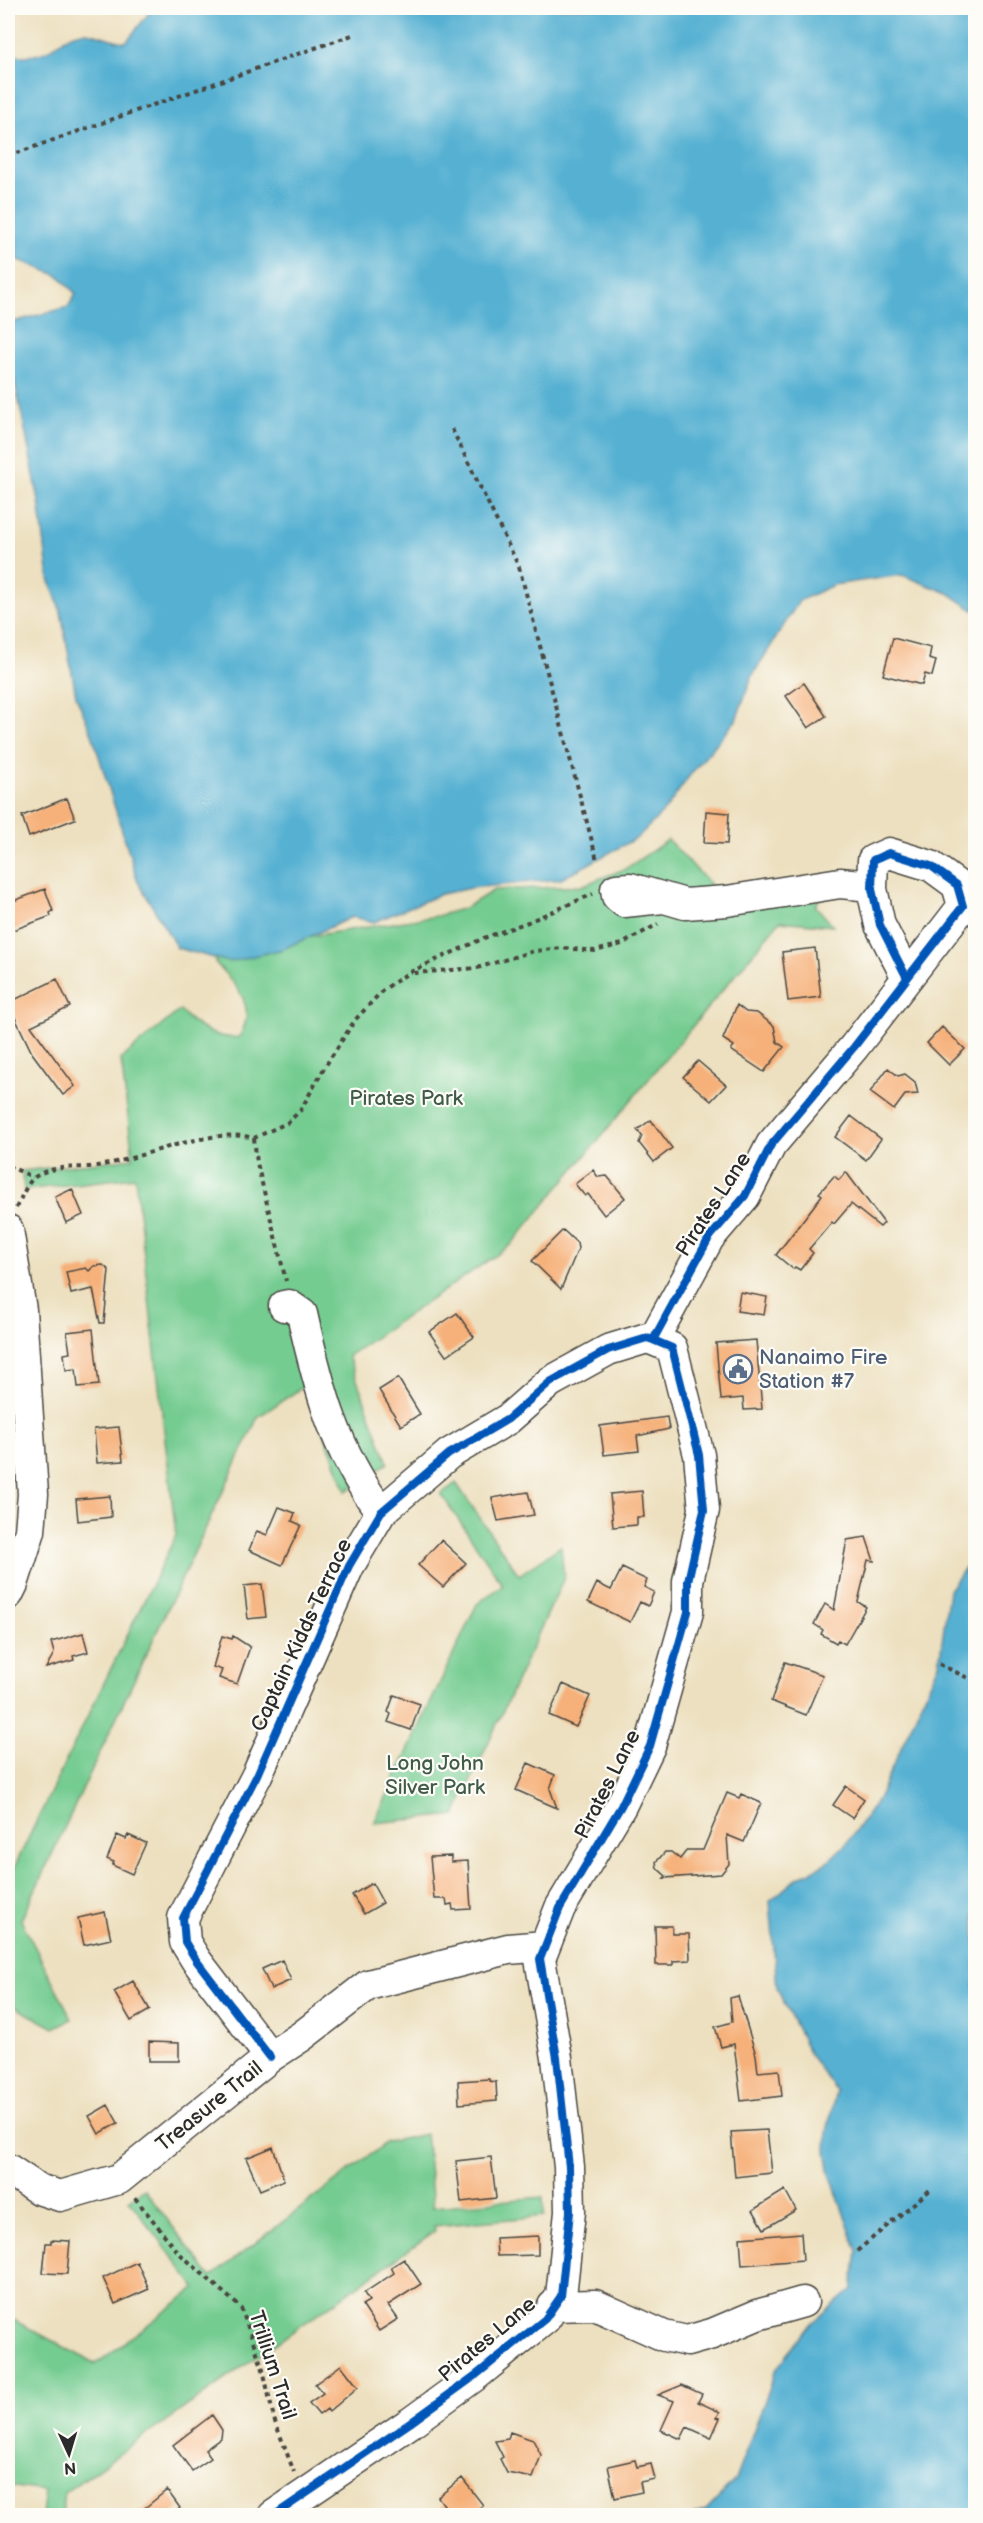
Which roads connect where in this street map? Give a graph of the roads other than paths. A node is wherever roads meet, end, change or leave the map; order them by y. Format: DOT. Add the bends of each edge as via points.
graph roads {
  1 [pos="872,886"];
  2 [pos="616,889"];
  3 [pos="907,978"];
  4 [pos="10,1223"];
  5 [pos="287,1305"];
  6 [pos="653,1340"];
  7 [pos="381,1512"];
  8 [pos="8,1594"];
  9 [pos="544,1946"];
  10 [pos="270,2057"];
  11 [pos="8,2169"];
  12 [pos="802,2302"];
  13 [pos="553,2306"];
  14 [pos="273,2516"];
  1 -- 2 [label="street" via="840,883 727,901 674,901 630,888"];
  1 -- 3 [label="street, Pirates Lane" via="880,925"];
  1 -- 3 [label="street, Pirates Lane" via="873,860 889,853 931,866 957,885 963,906"];
  3 -- 6 [label="street, Pirates Lane" via="771,1145 745,1196 709,1238"];
  4 -- 8 [label="street" via="21,1310 33,1494 30,1532"];
  5 -- 7 [label="street" via="302,1314 323,1400 337,1437 365,1491"];
  6 -- 7 [label="street, Captain Kidds Terrace" via="647,1338 608,1350 550,1382 507,1419 449,1454"];
  6 -- 9 [label="street, Pirates Lane" via="672,1348 699,1455 704,1510 688,1581 688,1612 650,1746 621,1806 560,1908"];
  7 -- 10 [label="street, Captain Kidds Terrace" via="349,1566 256,1775 183,1918 185,1942 196,1960"];
  9 -- 10 [label="street, Treasure Trail" via="508,1949 368,1985"];
  9 -- 13 [label="street, Pirates Lane" via="541,1977 557,2058 570,2212 561,2296"];
  10 -- 11 [label="street, Treasure Trail" via="119,2179 60,2196 38,2189"];
  12 -- 13 [label="street" via="687,2341 656,2333 595,2305"];
  13 -- 14 [label="street, Pirates Lane" via="545,2319 476,2375"];
}
